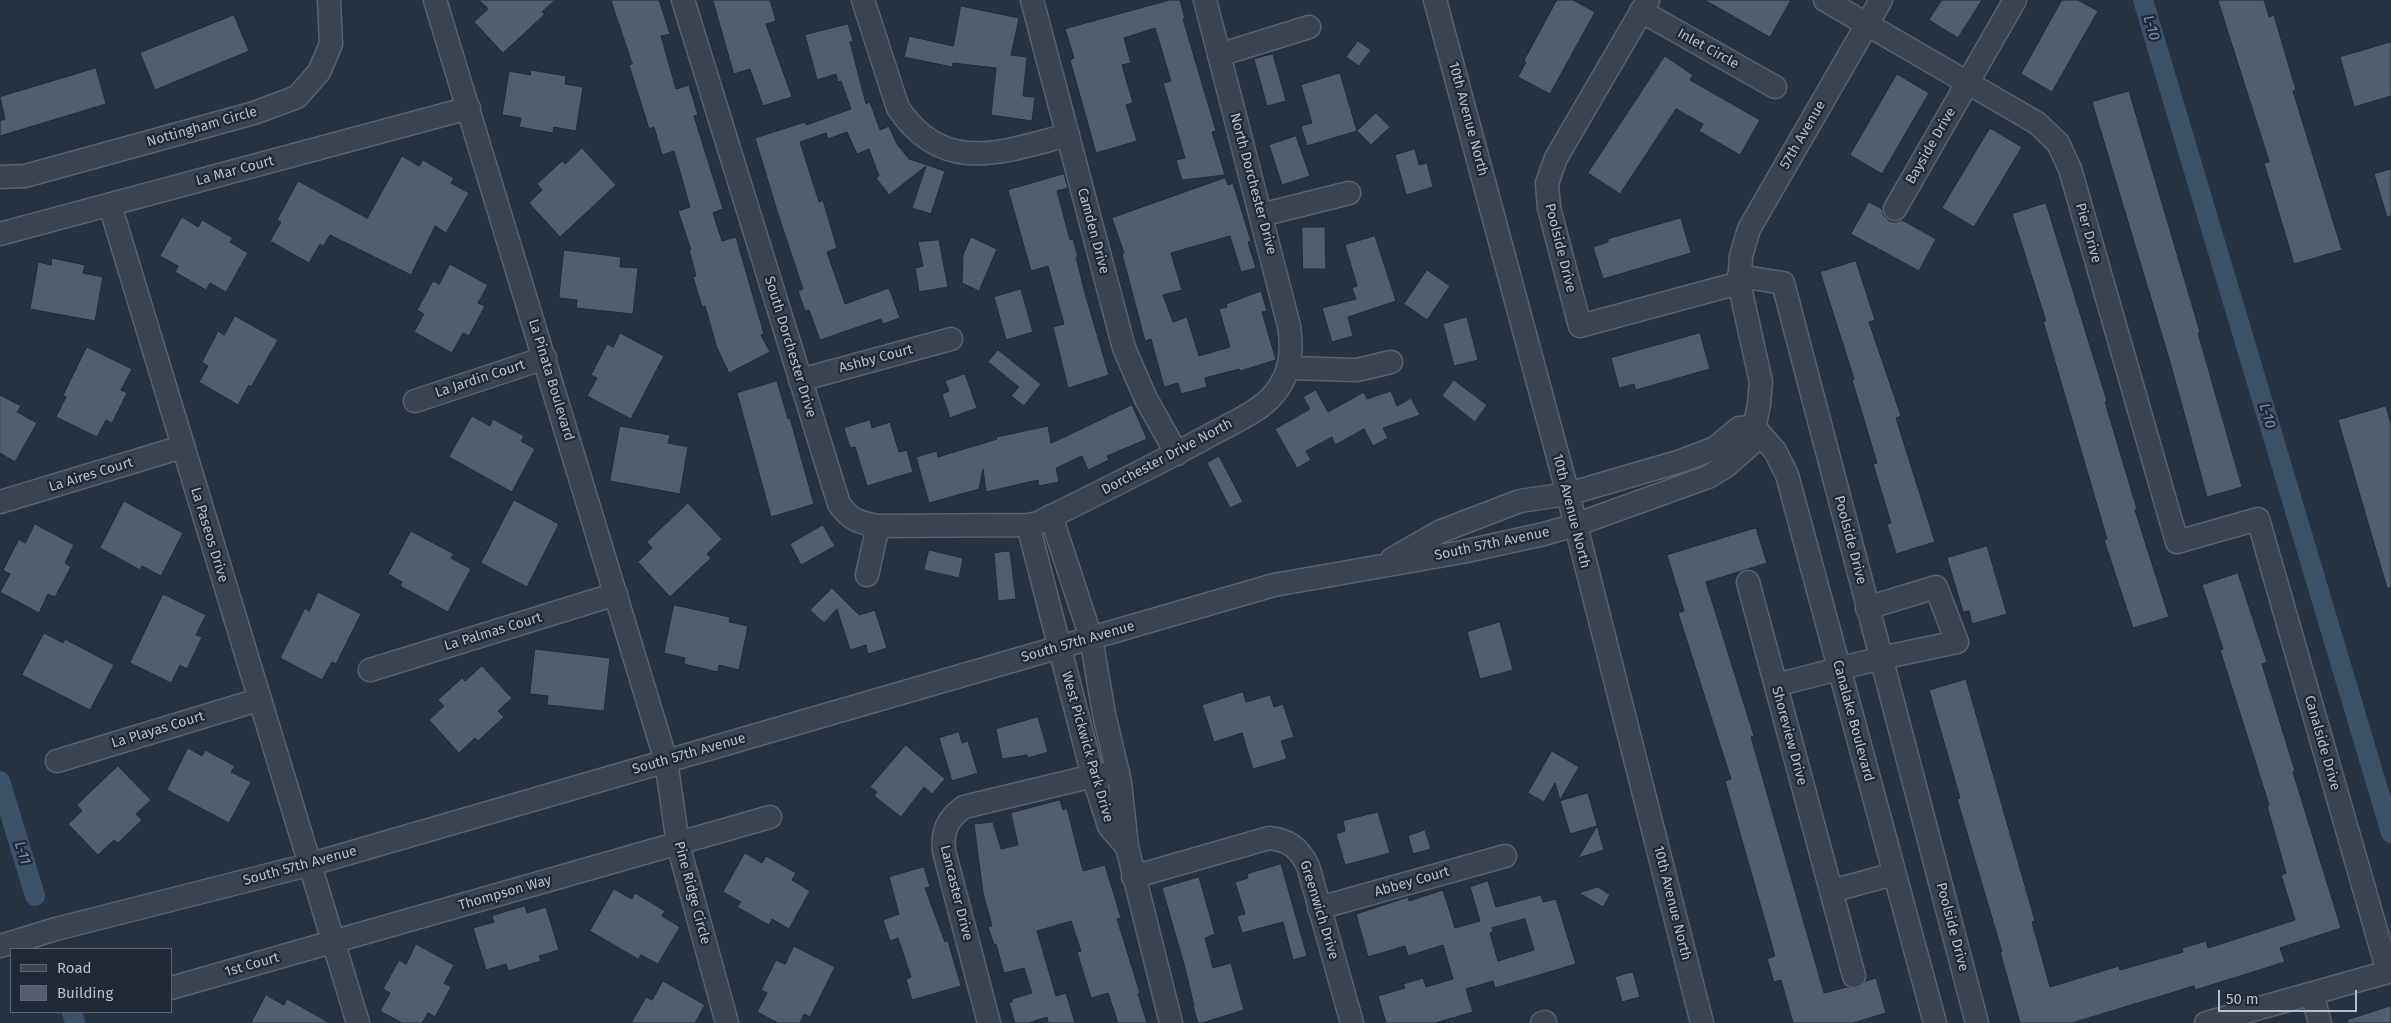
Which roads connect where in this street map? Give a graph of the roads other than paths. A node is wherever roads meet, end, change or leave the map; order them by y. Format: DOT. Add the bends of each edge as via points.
graph roads {
  1 [pos="329,0"];
  2 [pos="435,0"];
  3 [pos="683,0"];
  4 [pos="863,0"];
  5 [pos="1032,0"];
  6 [pos="1205,0"];
  7 [pos="1435,0"];
  8 [pos="1825,0"];
  9 [pos="1881,0"];
  10 [pos="2015,0"];
  11 [pos="1644,6"];
  12 [pos="1867,24"];
  13 [pos="1309,27"];
  14 [pos="1219,55"];
  15 [pos="1968,83"];
  16 [pos="1775,87"];
  17 [pos="469,108"];
  18 [pos="1068,135"];
  19 [pos="0,177"];
  20 [pos="1349,193"];
  21 [pos="110,205"];
  22 [pos="1895,209"];
  23 [pos="1261,215"];
  24 [pos="0,234"];
  25 [pos="1739,280"];
  26 [pos="951,339"];
  27 [pos="545,358"];
  28 [pos="1391,362"];
  29 [pos="1288,368"];
  30 [pos="800,380"];
  31 [pos="415,400"];
  32 [pos="1754,427"];
  33 [pos="182,447"];
  34 [pos="1177,454"];
  35 [pos="1689,485"];
  36 [pos="1568,494"];
  37 [pos="0,502"];
  38 [pos="1051,516"];
  39 [pos="1028,525"];
  40 [pos="1575,525"];
  41 [pos="878,526"];
  42 [pos="2177,542"];
  43 [pos="1379,567"];
  44 [pos="867,574"];
  45 [pos="1748,582"];
  46 [pos="616,594"];
  47 [pos="1867,608"];
  48 [pos="1091,638"];
  49 [pos="1059,647"];
  50 [pos="1881,658"];
  51 [pos="1838,669"];
  52 [pos="370,670"];
  53 [pos="1776,684"];
  54 [pos="258,700"];
  55 [pos="57,761"];
  56 [pos="666,761"];
  57 [pos="1118,772"];
  58 [pos="1093,776"];
  59 [pos="770,817"];
  60 [pos="678,844"];
  61 [pos="1127,847"];
  62 [pos="1505,856"];
  63 [pos="308,865"];
  64 [pos="1894,874"];
  65 [pos="1134,877"];
  66 [pos="1831,891"];
  67 [pos="1319,908"];
  68 [pos="332,942"];
  69 [pos="0,945"];
  70 [pos="1854,976"];
  71 [pos="172,988"];
  72 [pos="2312,994"];
  73 [pos="358,1023"];
  74 [pos="726,1023"];
  75 [pos="990,1023"];
  76 [pos="1171,1023"];
  77 [pos="1352,1023"];
  78 [pos="1702,1023"];
  79 [pos="1935,1023"];
  80 [pos="1977,1023"];
  81 [pos="2206,1023"];
  82 [pos="2320,1023"];
  1 -- 19 [label="street, Nottingham Circle" via="331,44 319,72 297,97 254,113 35,173"];
  2 -- 17 [label="street, La Pinata Boulevard"];
  3 -- 30 [label="street, South Dorchester Drive"];
  4 -- 18 [label="street" via="898,108 906,121 929,141 956,153 987,155"];
  5 -- 18 [label="street, Camden Drive"];
  6 -- 14 [label="street, North Dorchester Drive"];
  7 -- 36 [label="street, 10th Avenue North"];
  8 -- 12 [label="street"];
  9 -- 12 [label="street, 57th Avenue"];
  10 -- 15 [label="street, Bayside Drive"];
  11 -- 16 [label="street, Inlet Circle"];
  11 -- 25 [label="street, Poolside Drive" via="1556,158 1547,183 1549,208 1580,326"];
  12 -- 15 [label="street, Pier Drive"];
  12 -- 25 [label="street, 57th Avenue" via="1749,229 1741,256"];
  13 -- 14 [label="street"];
  14 -- 23 [label="street, North Dorchester Drive"];
  15 -- 22 [label="street, Bayside Drive"];
  15 -- 42 [label="street, Pier Drive" via="2037,123 2048,132 2065,156"];
  17 -- 21 [label="street, La Mar Court"];
  17 -- 27 [label="street, La Pinata Boulevard"];
  18 -- 34 [label="street, Camden Drive" via="1124,348 1146,399"];
  20 -- 23 [label="street"];
  21 -- 24 [label="street, La Mar Court"];
  21 -- 33 [label="street, La Paseos Drive"];
  23 -- 29 [label="street, North Dorchester Drive" via="1289,326 1292,354"];
  25 -- 32 [label="street, 57th Avenue" via="1761,382"];
  25 -- 47 [label="street, Poolside Drive" via="1783,284"];
  26 -- 30 [label="street, Ashby Court"];
  27 -- 31 [label="street, La Jardin Court"];
  27 -- 46 [label="street, La Pinata Boulevard"];
  28 -- 29 [label="street" via="1357,370"];
  29 -- 34 [label="street, Dorchester Drive North" via="1282,384 1264,404"];
  30 -- 41 [label="street, South Dorchester Drive" via="839,504 846,515 857,522"];
  32 -- 35 [label="street, 57th Avenue" via="1751,444 1726,466"];
  32 -- 36 [label="street, South 57th Avenue" via="1739,428 1715,448 1681,461"];
  32 -- 51 [label="street, Canalake Boulevard" via="1784,468"];
  33 -- 37 [label="street, La Aires Court"];
  33 -- 54 [label="street, La Paseos Drive"];
  34 -- 38 [label="street, Dorchester Drive North"];
  35 -- 40 [label="street, South 57th Avenue"];
  36 -- 40 [label="street, 10th Avenue North"];
  36 -- 43 [label="street, South 57th Avenue" via="1520,501 1439,532"];
  38 -- 39 [label="street, Dorchester Drive North"];
  38 -- 48 [label="street, West Pickwick Park Drive"];
  39 -- 41 [label="street, South Dorchester Drive"];
  39 -- 49 [label="street, West Pickwick Park Drive"];
  40 -- 43 [label="street, South 57th Avenue" via="1462,552"];
  40 -- 78 [label="street, 10th Avenue North"];
  41 -- 44 [label="street"];
  42 -- 72 [label="street, Canalside Drive" via="2258,519 2388,972"];
  43 -- 48 [label="street, South 57th Avenue" via="1274,585"];
  45 -- 53 [label="street, Shoreview Drive"];
  46 -- 52 [label="street, La Palmas Court"];
  46 -- 56 [label="street, La Pinata Boulevard"];
  47 -- 50 [label="street, Poolside Drive"];
  47 -- 50 [label="street" via="1936,587 1957,642"];
  48 -- 49 [label="street, South 57th Avenue"];
  48 -- 57 [label="street, West Pickwick Park Drive"];
  49 -- 56 [label="street, South 57th Avenue"];
  49 -- 58 [label="street, West Pickwick Park Drive"];
  50 -- 51 [label="street"];
  50 -- 80 [label="street, Poolside Drive"];
  51 -- 53 [label="street"];
  51 -- 64 [label="street, Canalake Boulevard"];
  53 -- 66 [label="street, Shoreview Drive"];
  54 -- 55 [label="street, La Playas Court"];
  54 -- 63 [label="street, La Paseos Drive"];
  56 -- 60 [label="street, Pine Ridge Circle"];
  56 -- 63 [label="street, South 57th Avenue"];
  57 -- 58 [label="street, Lancaster Drive"];
  57 -- 61 [label="street, West Pickwick Park Drive"];
  58 -- 61 [label="street, West Pickwick Park Drive" via="1109,826"];
  58 -- 75 [label="street, Lancaster Drive" via="964,807 946,825 942,837 944,851"];
  59 -- 60 [label="street, Thompson Way"];
  60 -- 68 [label="street, Thompson Way"];
  60 -- 74 [label="street, Pine Ridge Circle"];
  61 -- 65 [label="street, West Pickwick Park Drive"];
  62 -- 67 [label="street, Abbey Court"];
  63 -- 68 [label="street"];
  63 -- 69 [label="street, South 57th Avenue"];
  64 -- 66 [label="street"];
  64 -- 79 [label="street, Canalake Boulevard"];
  65 -- 67 [label="street, Greenwich Drive" via="1269,838 1282,839 1302,854"];
  65 -- 76 [label="street, West Pickwick Park Drive"];
  66 -- 70 [label="street, Shoreview Drive"];
  67 -- 77 [label="street, Greenwich Drive"];
  68 -- 71 [label="street, 1st Court"];
  68 -- 73 [label="street"];
  72 -- 81 [label="street"];
  72 -- 82 [label="street"];
}
